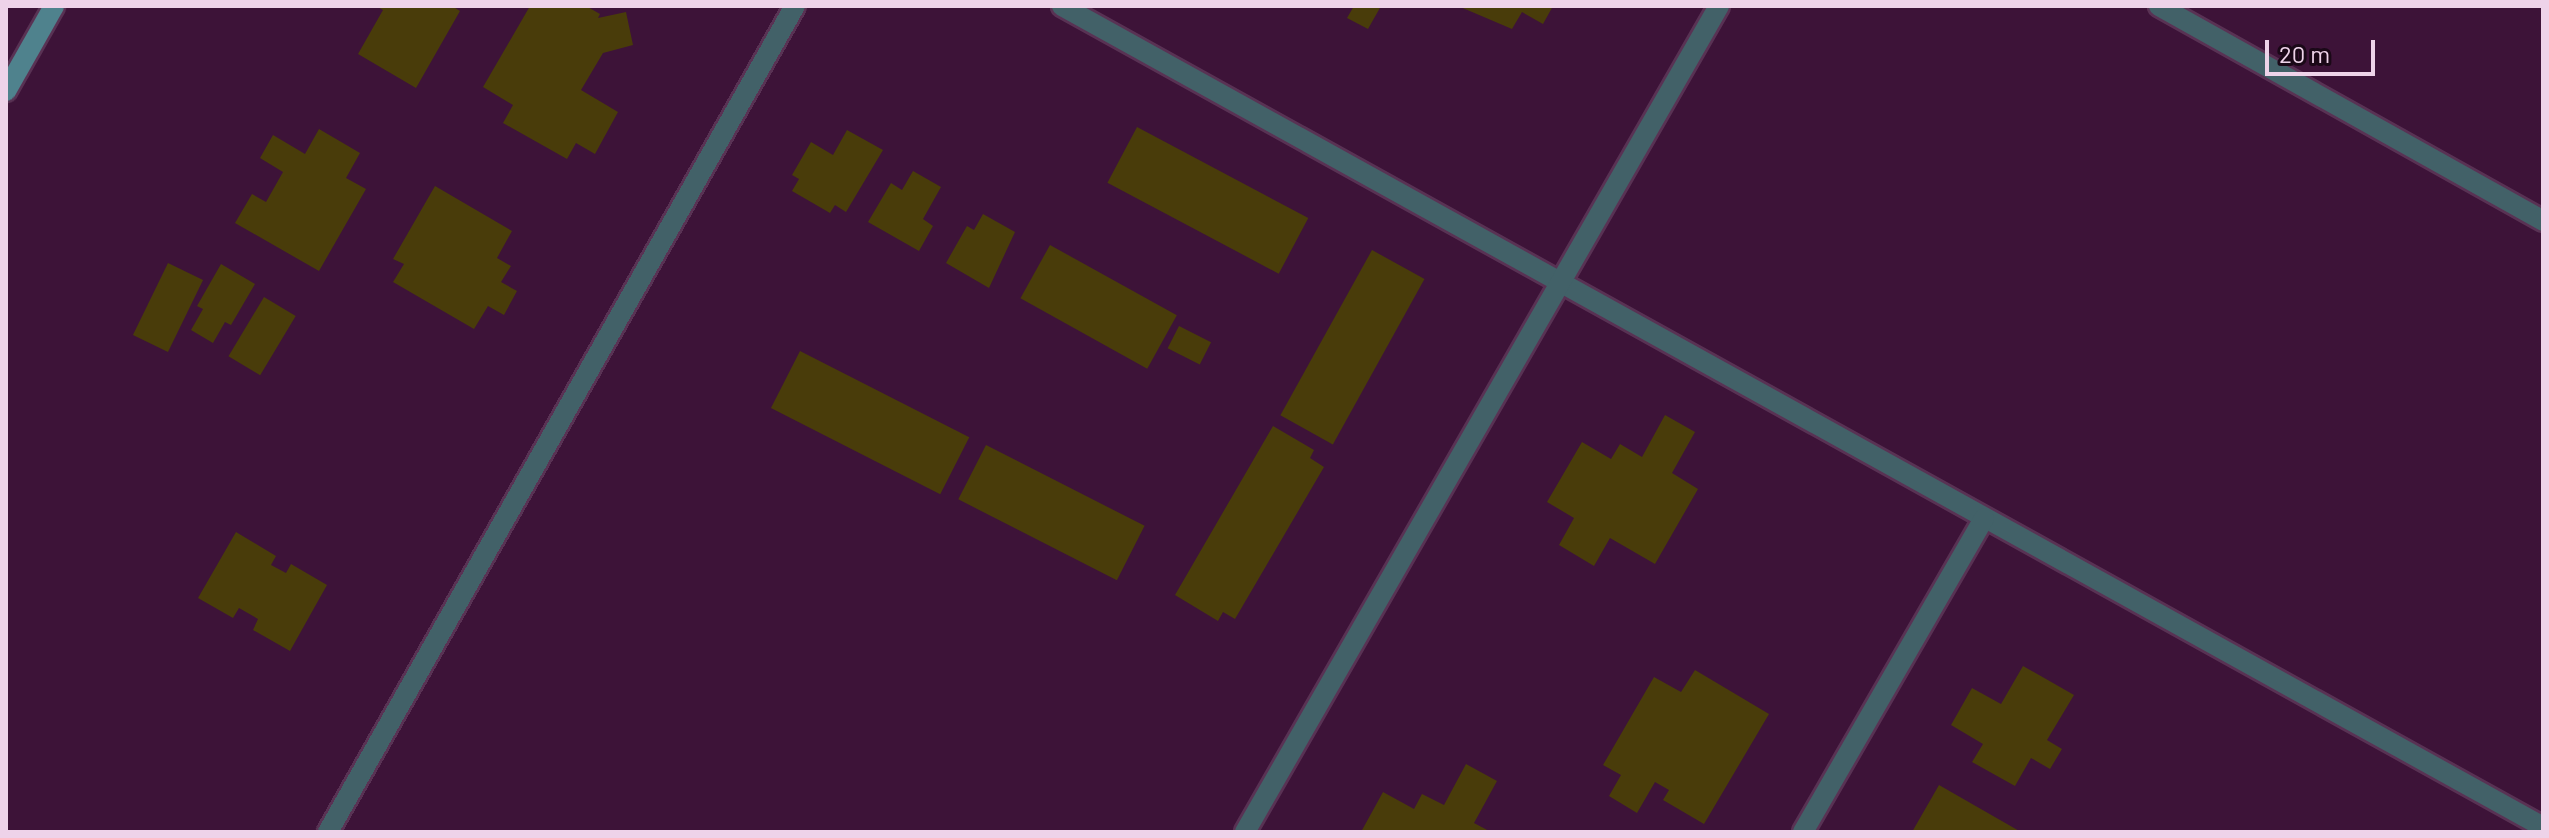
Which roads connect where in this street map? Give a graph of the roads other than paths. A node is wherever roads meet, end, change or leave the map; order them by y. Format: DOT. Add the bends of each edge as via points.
graph roads {
  1 [pos="54,6"];
  2 [pos="795,6"];
  3 [pos="1062,6"];
  4 [pos="1719,6"];
  5 [pos="2159,6"];
  6 [pos="6,91"];
  7 [pos="2543,221"];
  8 [pos="1560,282"];
  9 [pos="1984,519"];
  10 [pos="2543,827"];
  11 [pos="328,832"];
  12 [pos="1245,832"];
  13 [pos="1803,832"];
  1 -- 6 [label="street"];
  2 -- 11 [label="street"];
  3 -- 8 [label="street"];
  4 -- 8 [label="street"];
  5 -- 7 [label="street"];
  8 -- 9 [label="street"];
  8 -- 12 [label="street"];
  9 -- 10 [label="street"];
  9 -- 13 [label="street"];
}
